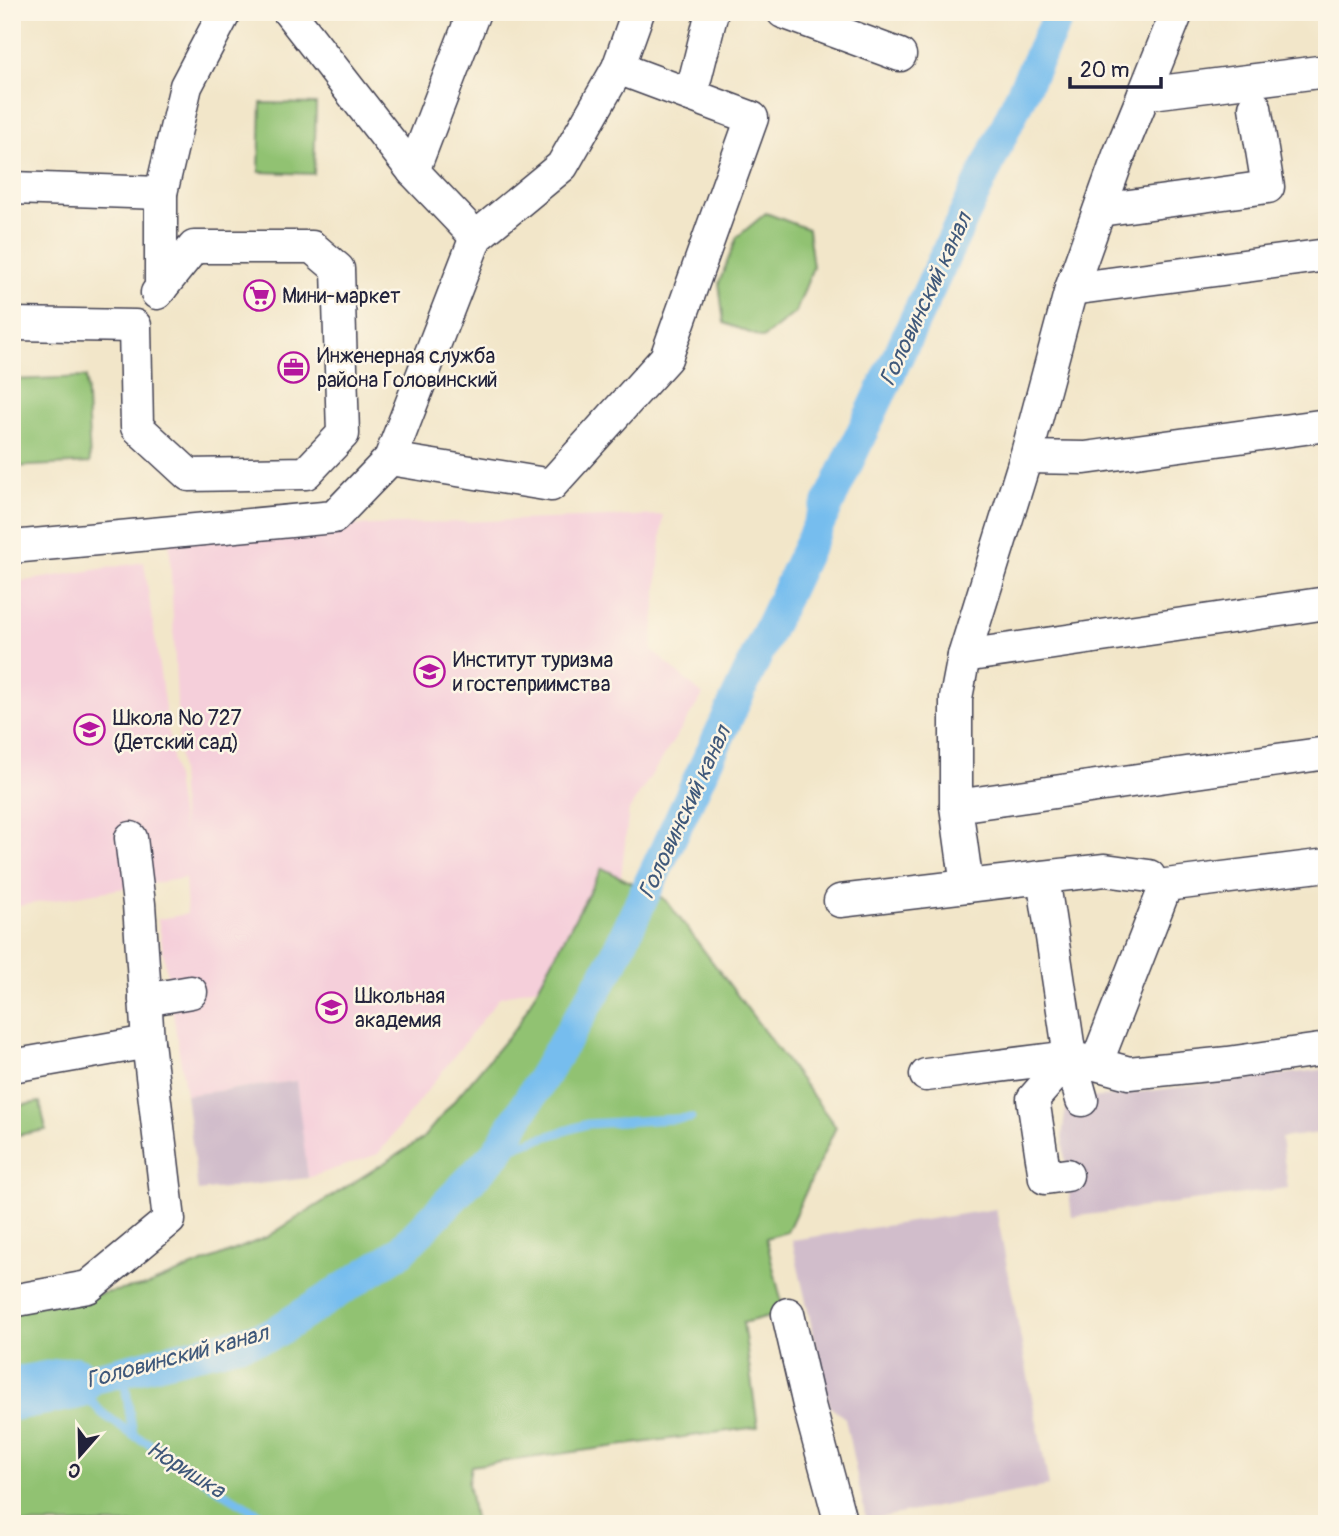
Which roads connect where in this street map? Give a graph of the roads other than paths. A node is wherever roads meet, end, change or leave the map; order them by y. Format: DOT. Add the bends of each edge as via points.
graph roads {
  1 [pos="225,12"];
  2 [pos="289,12"];
  3 [pos="474,12"];
  4 [pos="638,12"];
  5 [pos="712,12"];
  6 [pos="783,12"];
  7 [pos="1177,12"];
  8 [pos="901,55"];
  9 [pos="618,68"];
  10 [pos="1327,71"];
  11 [pos="1144,94"];
  12 [pos="691,95"];
  13 [pos="1255,107"];
  14 [pos="413,171"];
  15 [pos="12,188"];
  16 [pos="162,193"];
  17 [pos="1100,211"];
  18 [pos="476,237"];
  19 [pos="1327,255"];
  20 [pos="161,288"];
  21 [pos="1070,289"];
  22 [pos="12,324"];
  23 [pos="135,326"];
  24 [pos="1327,425"];
  25 [pos="1026,457"];
  26 [pos="390,459"];
  27 [pos="12,547"];
  28 [pos="1327,603"];
  29 [pos="964,656"];
  30 [pos="1327,753"];
  31 [pos="956,806"];
  32 [pos="131,838"];
  33 [pos="1327,864"];
  34 [pos="1149,876"];
  35 [pos="1043,877"];
  36 [pos="967,886"];
  37 [pos="840,901"];
  38 [pos="191,992"];
  39 [pos="145,1000"];
  40 [pos="148,1042"];
  41 [pos="1327,1049"];
  42 [pos="1083,1061"];
  43 [pos="12,1066"];
  44 [pos="926,1075"];
  45 [pos="1082,1100"];
  46 [pos="1067,1175"];
  47 [pos="12,1301"];
  48 [pos="789,1314"];
  49 [pos="841,1524"];
  1 -- 16 [label="lane" via="186,86"];
  2 -- 14 [label="lane"];
  3 -- 14 [label="lane"];
  4 -- 9 [label="lane"];
  5 -- 12 [label="lane"];
  6 -- 8 [label="lane"];
  7 -- 11 [label="lane"];
  9 -- 12 [label="lane"];
  9 -- 18 [label="lane" via="562,166"];
  10 -- 11 [label="lane"];
  11 -- 17 [label="lane"];
  12 -- 26 [label="lane" via="752,118 666,358 551,485"];
  13 -- 17 [label="lane" via="1268,187"];
  14 -- 18 [label="lane"];
  15 -- 16 [label="lane"];
  16 -- 20 [label="lane"];
  17 -- 21 [label="lane"];
  18 -- 26 [label="lane"];
  19 -- 21 [label="lane"];
  20 -- 23 [label="lane"];
  20 -- 23 [label="lane" via="194,247 312,247 338,269 343,435 306,473 189,475 137,427"];
  21 -- 25 [label="lane"];
  22 -- 23 [label="lane"];
  24 -- 25 [label="lane" via="1085,458"];
  25 -- 29 [label="lane"];
  26 -- 27 [label="lane" via="334,517"];
  28 -- 29 [label="lane"];
  29 -- 31 [label="lane" via="956,698"];
  30 -- 31 [label="lane"];
  31 -- 36 [label="lane"];
  32 -- 39 [label="lane"];
  33 -- 42 [label="lane" via="1166,885"];
  34 -- 35 [label="lane" via="1105,870"];
  35 -- 36 [label="lane"];
  35 -- 42 [label="lane"];
  36 -- 37 [label="lane"];
  38 -- 39 [label="lane"];
  39 -- 40 [label="lane"];
  40 -- 43 [label="lane"];
  40 -- 47 [label="lane" via="169,1220 88,1287"];
  41 -- 42 [label="lane" via="1129,1073"];
  42 -- 44 [label="lane"];
  42 -- 45 [label="lane"];
  42 -- 46 [label="lane" via="1033,1099 1045,1178"];
  48 -- 49 [label="lane"];
}
